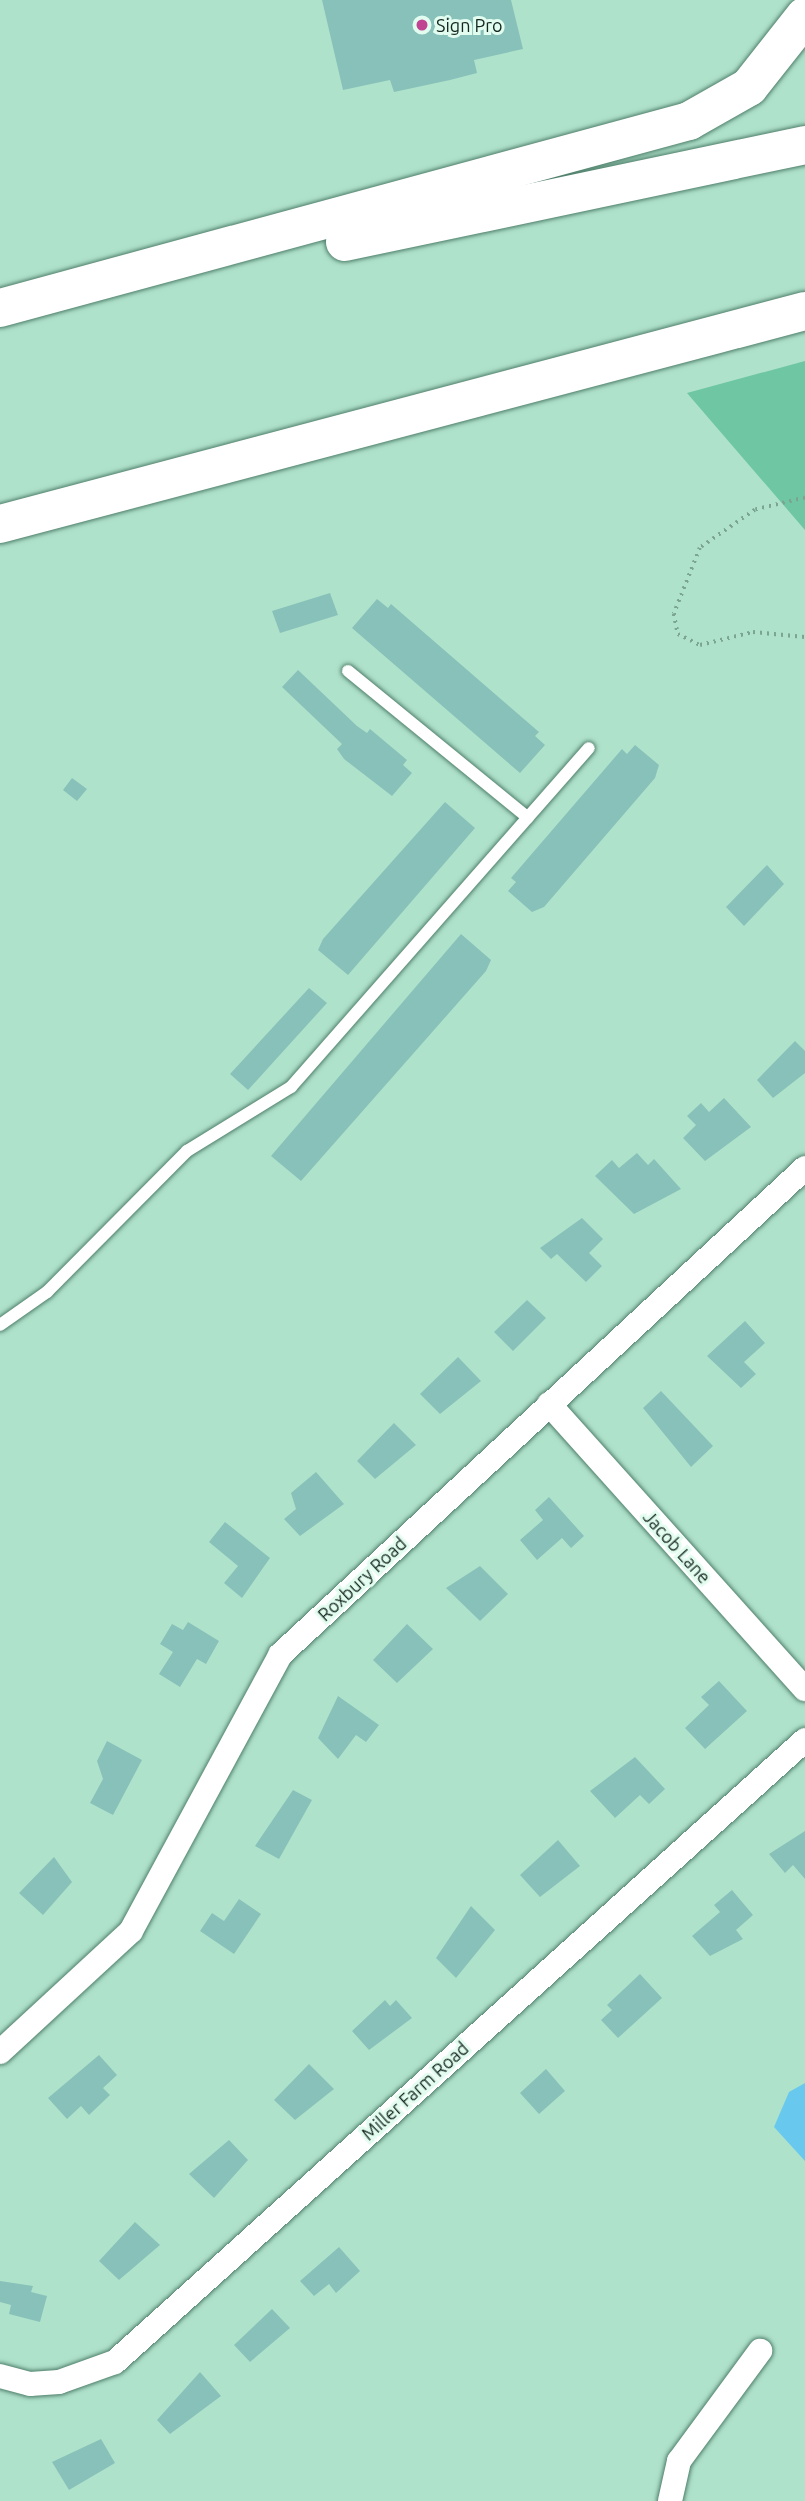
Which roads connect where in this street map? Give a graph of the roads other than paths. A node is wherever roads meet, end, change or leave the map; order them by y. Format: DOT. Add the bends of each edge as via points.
graph roads {
  1 [pos="805,16"];
  2 [pos="805,145"];
  3 [pos="0,308"];
  4 [pos="805,311"];
  5 [pos="0,314"];
  6 [pos="0,524"];
  7 [pos="348,671"];
  8 [pos="589,748"];
  9 [pos="528,818"];
  10 [pos="805,1168"];
  11 [pos="0,1325"];
  12 [pos="549,1404"];
  13 [pos="805,1689"];
  14 [pos="805,1740"];
  15 [pos="0,2052"];
  16 [pos="760,2351"];
  17 [pos="0,2376"];
  18 [pos="670,2501"];
  1 -- 3 [label="highway" via="749,87 689,121"];
  2 -- 5 [label="highway"];
  4 -- 6 [label="highway"];
  7 -- 9 [label="lane"];
  8 -- 9 [label="lane"];
  9 -- 11 [label="lane" via="291,1087 187,1151 47,1292"];
  10 -- 12 [label="street, Roxbury Road"];
  12 -- 13 [label="street, Jacob Lane"];
  12 -- 15 [label="street, Roxbury Road" via="280,1655 131,1931"];
  14 -- 17 [label="street, Miller Farm Road" via="115,2362 59,2382 30,2384"];
  16 -- 18 [label="street" via="679,2461"];
}
